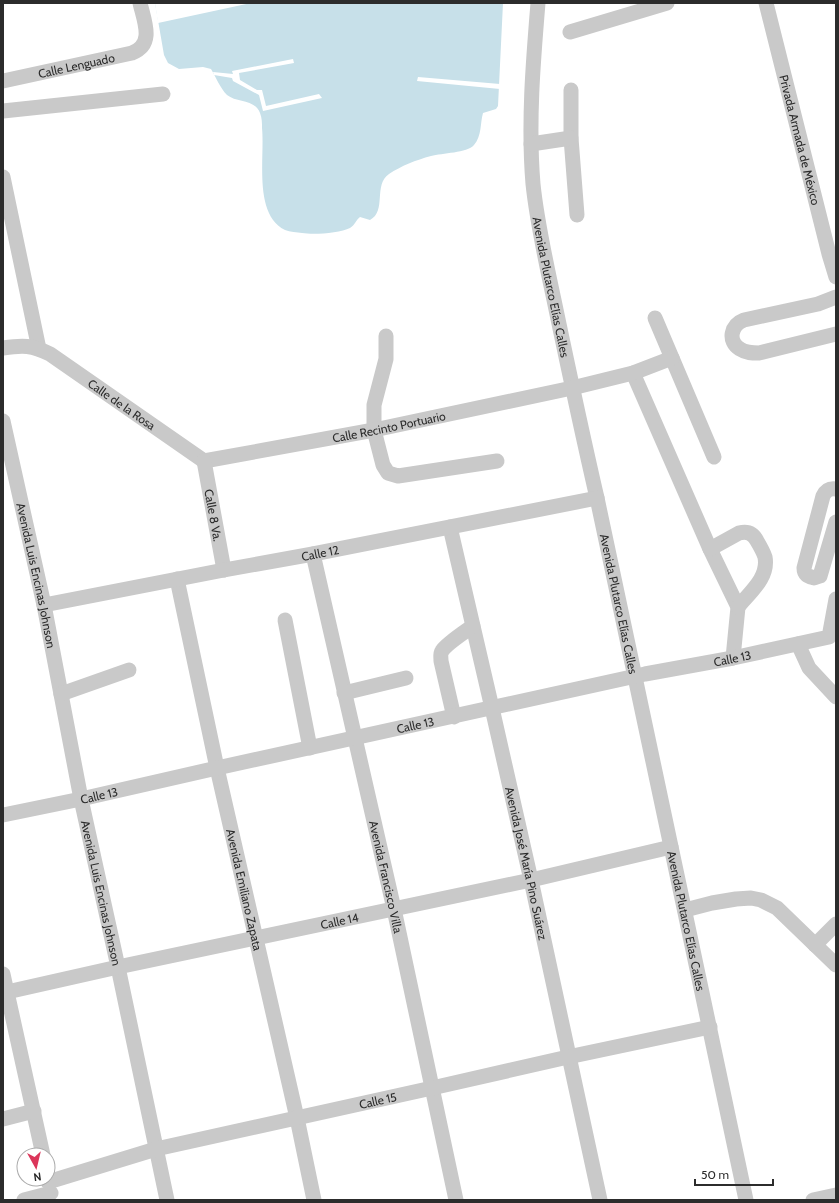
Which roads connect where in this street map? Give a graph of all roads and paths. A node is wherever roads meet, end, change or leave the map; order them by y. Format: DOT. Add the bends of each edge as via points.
graph roads {
  1 [pos="140,3"];
  2 [pos="538,3"];
  3 [pos="667,3"];
  4 [pos="766,3"];
  5 [pos="570,32"];
  6 [pos="3,81"];
  7 [pos="571,90"];
  8 [pos="163,94"];
  9 [pos="3,111"];
  10 [pos="571,138"];
  11 [pos="531,144"];
  12 [pos="3,177"];
  13 [pos="578,215"];
  14 [pos="836,277"];
  15 [pos="836,297"];
  16 [pos="655,318"];
  17 [pos="836,334"];
  18 [pos="386,336"];
  19 [pos="3,348"];
  20 [pos="40,349"];
  21 [pos="672,358"];
  22 [pos="633,373"];
  23 [pos="572,388"];
  24 [pos="3,421"];
  25 [pos="374,430"];
  26 [pos="714,457"];
  27 [pos="204,461"];
  28 [pos="497,461"];
  29 [pos="836,489"];
  30 [pos="597,498"];
  31 [pos="836,522"];
  32 [pos="450,527"];
  33 [pos="710,549"];
  34 [pos="313,554"];
  35 [pos="224,570"];
  36 [pos="177,579"];
  37 [pos="836,599"];
  38 [pos="44,605"];
  39 [pos="738,607"];
  40 [pos="286,620"];
  41 [pos="473,626"];
  42 [pos="798,644"];
  43 [pos="733,658"];
  44 [pos="129,670"];
  45 [pos="634,676"];
  46 [pos="406,678"];
  47 [pos="344,693"];
  48 [pos="61,694"];
  49 [pos="836,697"];
  50 [pos="492,708"];
  51 [pos="454,716"];
  52 [pos="355,738"];
  53 [pos="310,748"];
  54 [pos="217,768"];
  55 [pos="81,799"];
  56 [pos="3,815"];
  57 [pos="671,848"];
  58 [pos="531,880"];
  59 [pos="394,909"];
  60 [pos="684,910"];
  61 [pos="836,924"];
  62 [pos="256,938"];
  63 [pos="815,945"];
  64 [pos="836,965"];
  65 [pos="118,967"];
  66 [pos="3,974"];
  67 [pos="7,992"];
  68 [pos="710,1027"];
  69 [pos="568,1057"];
  70 [pos="432,1088"];
  71 [pos="34,1111"];
  72 [pos="297,1118"];
  73 [pos="3,1119"];
  74 [pos="41,1147"];
  75 [pos="156,1149"];
  76 [pos="50,1189"];
  77 [pos="836,1196"];
  78 [pos="24,1200"];
  79 [pos="167,1200"];
  80 [pos="314,1200"];
  81 [pos="456,1200"];
  82 [pos="600,1200"];
  83 [pos="746,1200"];
  84 [pos="812,1200"];
  1 -- 6 [label="street, Calle Lenguado" via="146,38 142,47 132,53"];
  2 -- 11 [label="street, Avenida Plutarco Elías Calles"];
  3 -- 5 [label="street"];
  4 -- 14 [label="street, Privada Armada de México"];
  7 -- 10 [label="street"];
  8 -- 9 [label="street"];
  10 -- 11 [label="street"];
  10 -- 13 [label="street"];
  11 -- 23 [label="street, Avenida Plutarco Elías Calles" via="538,218"];
  12 -- 20 [label="street"];
  15 -- 17 [label="street" via="818,304 744,320 735,326 732,335 733,341 741,350 759,353"];
  16 -- 21 [label="street"];
  18 -- 25 [label="street" via="384,372 374,405"];
  19 -- 20 [label="street" via="25,346"];
  20 -- 27 [label="street, Calle de la Rosa"];
  21 -- 22 [label="street, Calle Recinto Portuario"];
  21 -- 26 [label="street"];
  22 -- 23 [label="street, Calle Recinto Portuario"];
  22 -- 33 [label="street"];
  23 -- 25 [label="street, Calle Recinto Portuario"];
  23 -- 30 [label="street, Avenida Plutarco Elías Calles"];
  24 -- 38 [label="street, Avenida Luis Encinas Johnson"];
  25 -- 27 [label="street, Calle Recinto Portuario"];
  25 -- 28 [label="street" via="383,465 388,473 398,476"];
  27 -- 35 [label="street, Calle 8 Va."];
  29 -- 31 [label="street" via="831,488 823,496 804,568 807,576 820,576"];
  30 -- 32 [label="street, Calle 12"];
  30 -- 45 [label="street, Avenida Plutarco Elías Calles"];
  32 -- 34 [label="street, Calle 12"];
  32 -- 41 [label="street, Avenida José María Pino Suárez"];
  33 -- 39 [label="street"];
  33 -- 39 [label="street" via="739,533 748,532 755,537 763,552 766,566 763,575"];
  34 -- 35 [label="street, Calle 12"];
  34 -- 47 [label="street, Avenida Francisco Villa"];
  35 -- 36 [label="street, Calle 12"];
  36 -- 38 [label="street, Calle 12"];
  36 -- 54 [label="street, Avenida Emiliano Zapata"];
  37 -- 42 [label="street, Calle 13" via="829,637"];
  38 -- 48 [label="street, Avenida Luis Encinas Johnson"];
  39 -- 43 [label="street"];
  40 -- 53 [label="street"];
  41 -- 50 [label="street, Avenida José María Pino Suárez"];
  41 -- 51 [label="street" via="442,650 441,661"];
  42 -- 43 [label="street, Calle 13"];
  42 -- 49 [label="street" via="809,668"];
  43 -- 45 [label="street, Calle 13"];
  44 -- 48 [label="street"];
  45 -- 50 [label="street, Calle 13"];
  45 -- 57 [label="street, Avenida Plutarco Elías Calles"];
  46 -- 47 [label="street"];
  47 -- 52 [label="street, Avenida Francisco Villa"];
  48 -- 55 [label="street, Avenida Luis Encinas Johnson"];
  50 -- 51 [label="street, Calle 13"];
  50 -- 58 [label="street, Avenida José María Pino Suárez"];
  51 -- 52 [label="street, Calle 13"];
  52 -- 53 [label="street, Calle 13"];
  52 -- 59 [label="street, Avenida Francisco Villa"];
  53 -- 54 [label="street, Calle 13"];
  54 -- 55 [label="street, Calle 13"];
  54 -- 62 [label="street, Avenida Emiliano Zapata"];
  55 -- 56 [label="street, Calle 13"];
  55 -- 65 [label="street, Avenida Luis Encinas Johnson"];
  57 -- 58 [label="street, Calle 14"];
  57 -- 60 [label="street, Avenida Plutarco Elías Calles"];
  58 -- 59 [label="street, Calle 14"];
  58 -- 69 [label="street, Avenida José María Pino Suárez"];
  59 -- 62 [label="street, Calle 14"];
  59 -- 70 [label="street, Avenida Francisco Villa"];
  60 -- 63 [label="street" via="736,899 761,900 777,908"];
  60 -- 68 [label="street, Avenida Plutarco Elías Calles"];
  61 -- 63 [label="street"];
  62 -- 65 [label="street, Calle 14"];
  62 -- 72 [label="street, Avenida Emiliano Zapata"];
  63 -- 64 [label="street"];
  65 -- 67 [label="street, Calle 14"];
  65 -- 75 [label="street, Avenida Luis Encinas Johnson"];
  66 -- 67 [label="street"];
  67 -- 71 [label="street"];
  68 -- 69 [label="street, Calle 15"];
  68 -- 83 [label="street, Avenida Plutarco Elías Calles"];
  69 -- 70 [label="street, Calle 15"];
  69 -- 82 [label="street, Avenida José María Pino Suárez"];
  70 -- 72 [label="street, Calle 15"];
  70 -- 81 [label="street, Avenida Francisco Villa"];
  71 -- 73 [label="street"];
  71 -- 74 [label="street"];
  72 -- 75 [label="street, Calle 15"];
  72 -- 80 [label="street, Avenida Emiliano Zapata"];
  75 -- 76 [label="street, Calle 15"];
  75 -- 79 [label="street, Avenida Luis Encinas Johnson"];
  76 -- 78 [label="street, Calle 15"];
  77 -- 84 [label="street"];
}
